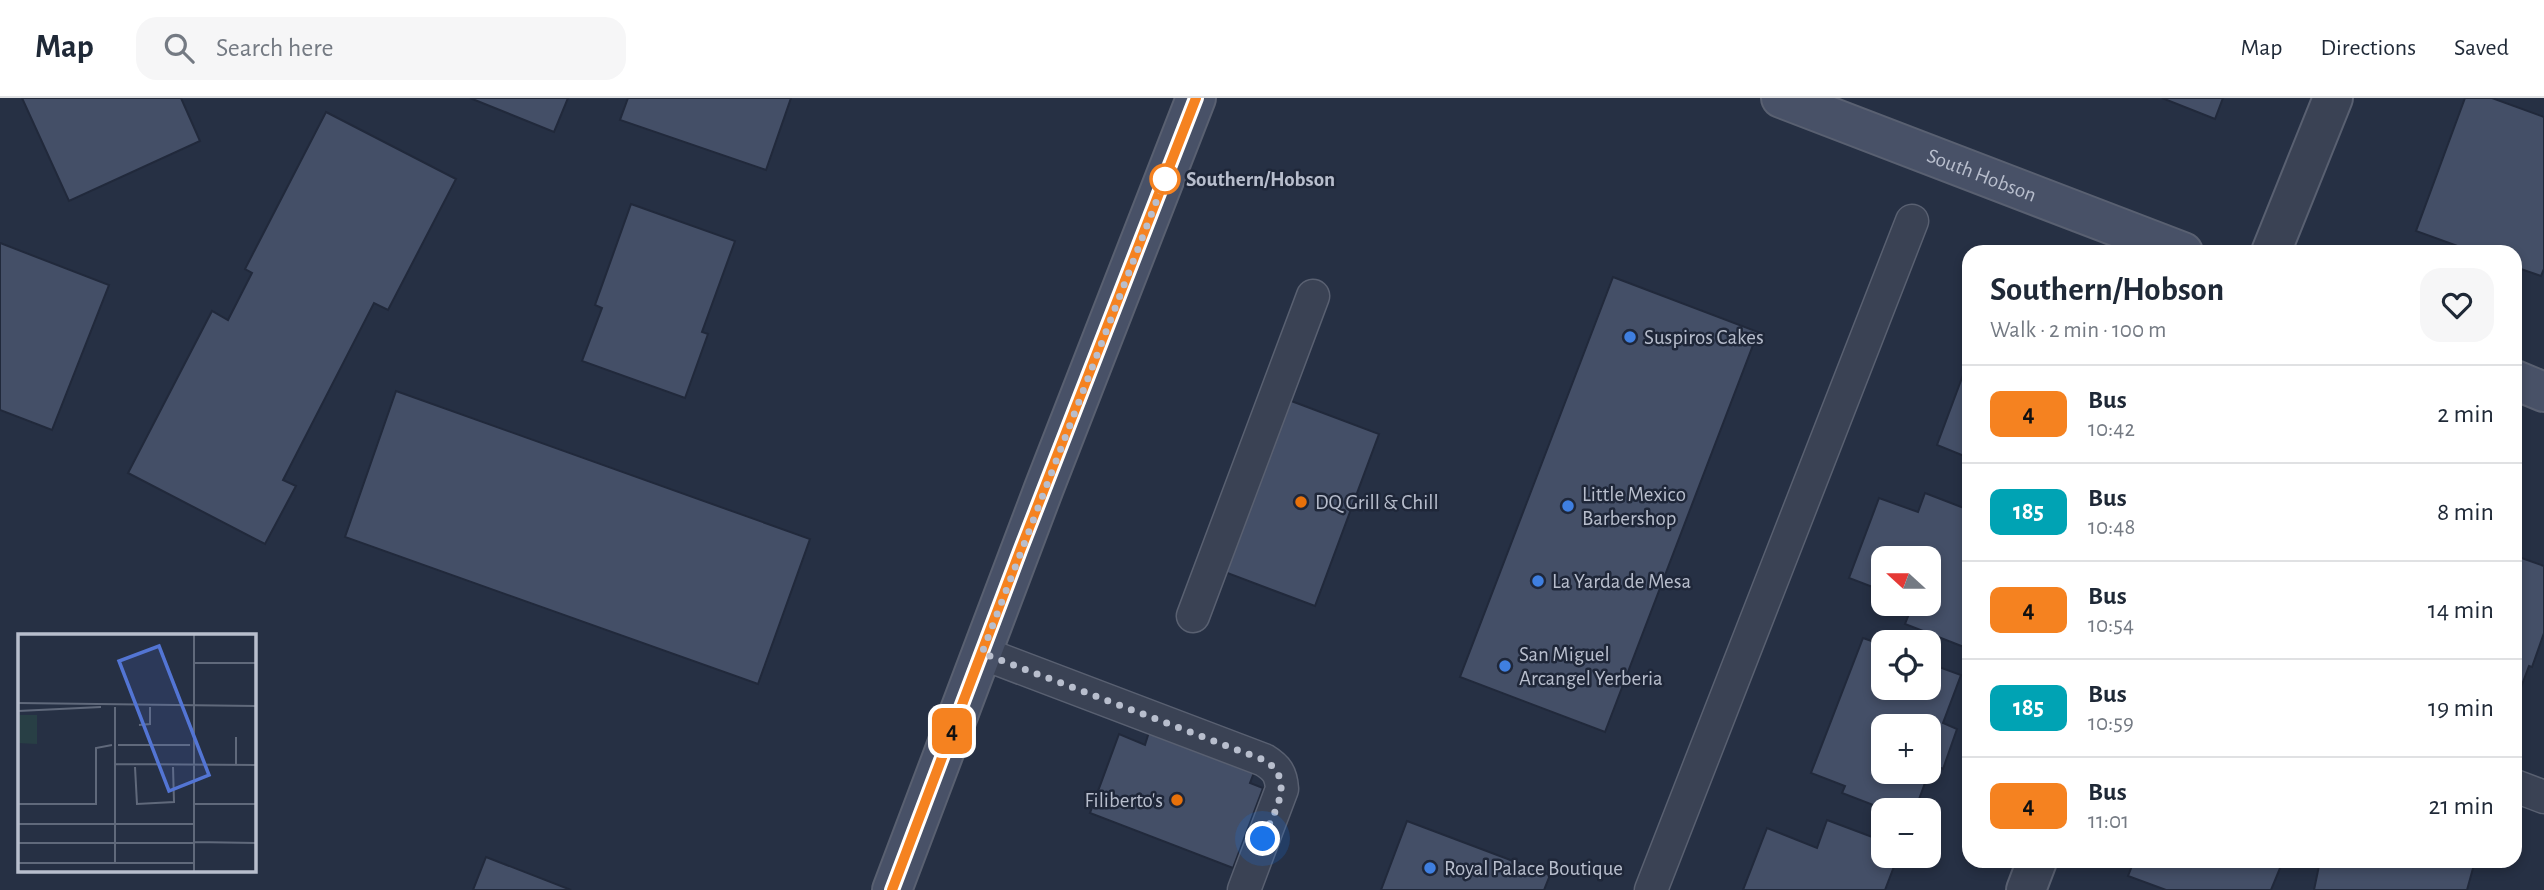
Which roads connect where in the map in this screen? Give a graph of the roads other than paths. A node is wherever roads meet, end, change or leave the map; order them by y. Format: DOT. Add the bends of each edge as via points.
graph roads {
  1 [pos="1196,98"];
  2 [pos="1780,98"];
  3 [pos="2333,98"];
  4 [pos="1912,221"];
  5 [pos="2165,245"];
  6 [pos="2274,245"];
  7 [pos="1313,296"];
  8 [pos="2522,383"];
  9 [pos="2544,392"];
  10 [pos="1193,616"];
  11 [pos="982,653"];
  12 [pos="2522,789"];
  13 [pos="2544,797"];
  14 [pos="2034,868"];
  15 [pos="892,890"];
  16 [pos="1244,890"];
  17 [pos="1651,890"];
  18 [pos="2026,890"];
  1 -- 11 [label="main road"];
  2 -- 5 [label="main road, South Hobson"];
  3 -- 6 [label="street"];
  4 -- 17 [label="lane"];
  7 -- 10 [label="lane"];
  8 -- 9 [label="main road"];
  11 -- 15 [label="main road"];
  11 -- 16 [label="lane" via="1276,767 1282,789"];
  12 -- 13 [label="lane"];
  14 -- 18 [label="street"];
}
